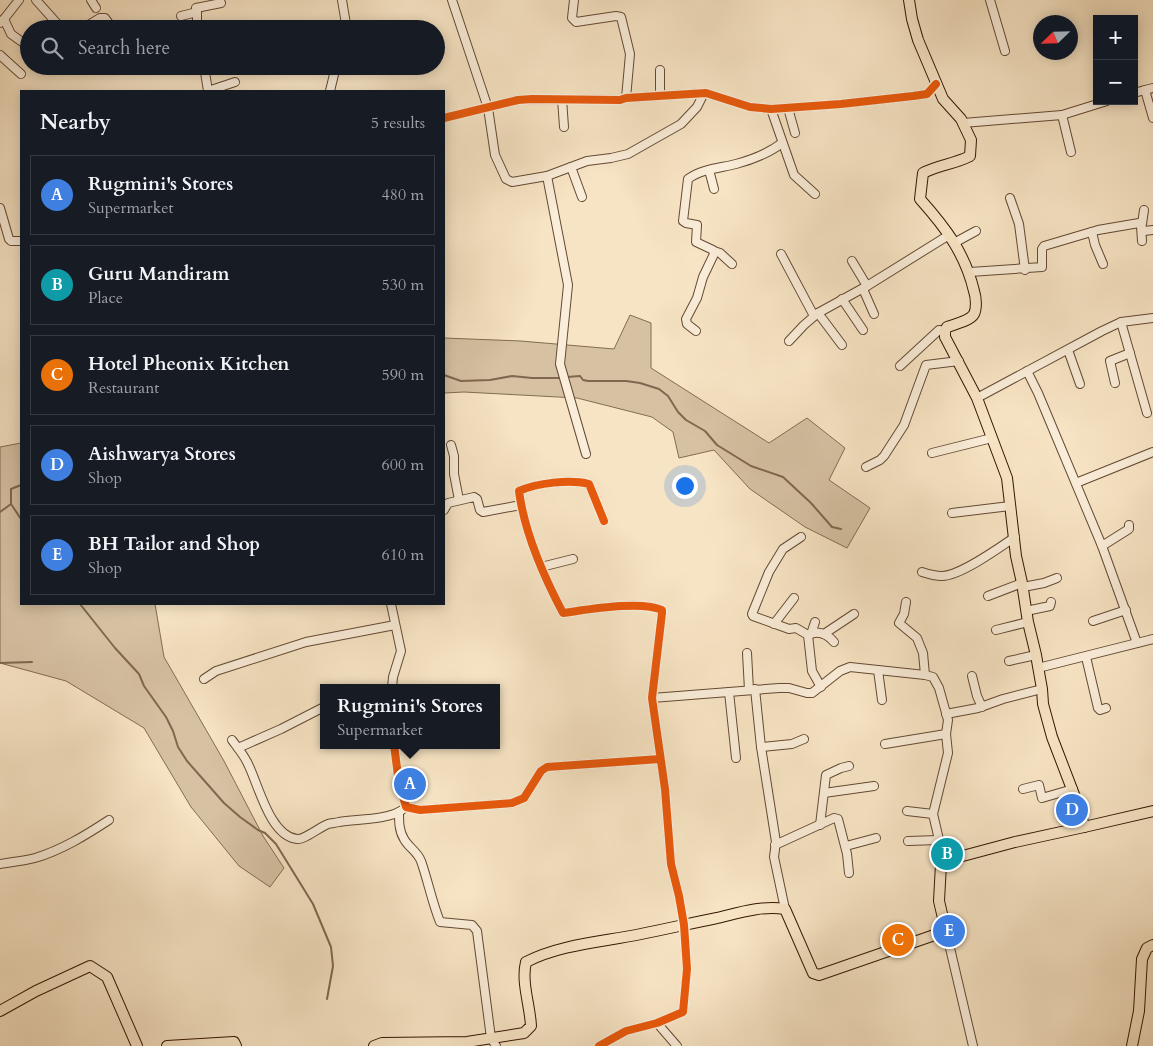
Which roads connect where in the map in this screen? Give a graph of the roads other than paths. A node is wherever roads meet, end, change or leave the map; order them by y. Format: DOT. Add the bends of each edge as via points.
graph roads {
  1 [pos="19,0"];
  2 [pos="36,0"];
  3 [pos="91,0"];
  4 [pos="342,0"];
  5 [pos="452,0"];
  6 [pos="574,0"];
  7 [pos="908,0"];
  8 [pos="990,0"];
  9 [pos="221,3"];
  10 [pos="196,7"];
  11 [pos="96,8"];
  12 [pos="181,16"];
  13 [pos="54,20"];
  14 [pos="197,20"];
  15 [pos="345,20"];
  16 [pos="2,21"];
  17 [pos="20,40"];
  18 [pos="1005,51"];
  19 [pos="0,55"];
  20 [pos="660,70"];
  21 [pos="20,73"];
  22 [pos="205,75"];
  23 [pos="334,75"];
  24 [pos="235,82"];
  25 [pos="936,84"];
  26 [pos="1149,89"];
  27 [pos="208,90"];
  28 [pos="211,90"];
  29 [pos="330,90"];
  30 [pos="704,93"];
  31 [pos="660,96"];
  32 [pos="626,98"];
  33 [pos="562,99"];
  34 [pos="1094,105"];
  35 [pos="488,108"];
  36 [pos="788,108"];
  37 [pos="771,109"];
  38 [pos="1062,115"];
  39 [pos="445,118"];
  40 [pos="1153,118"];
  41 [pos="963,123"];
  42 [pos="564,127"];
  43 [pos="795,133"];
  44 [pos="782,143"];
  45 [pos="1071,152"];
  46 [pos="571,167"];
  47 [pos="709,170"];
  48 [pos="547,176"];
  49 [pos="714,189"];
  50 [pos="815,194"];
  51 [pos="582,197"];
  52 [pos="1010,198"];
  53 [pos="0,208"];
  54 [pos="1144,210"];
  55 [pos="1141,224"];
  56 [pos="1153,230"];
  57 [pos="976,231"];
  58 [pos="1092,232"];
  59 [pos="952,239"];
  60 [pos="20,241"];
  61 [pos="1142,241"];
  62 [pos="714,251"];
  63 [pos="781,254"];
  64 [pos="852,261"];
  65 [pos="732,264"];
  66 [pos="1102,264"];
  67 [pos="1025,270"];
  68 [pos="970,272"];
  69 [pos="865,288"];
  70 [pos="842,300"];
  71 [pos="816,314"];
  72 [pos="874,314"];
  73 [pos="1153,318"];
  74 [pos="1121,322"];
  75 [pos="863,330"];
  76 [pos="696,331"];
  77 [pos="945,331"];
  78 [pos="789,341"];
  79 [pos="842,345"];
  80 [pos="1068,350"];
  81 [pos="1130,353"];
  82 [pos="959,361"];
  83 [pos="900,366"];
  84 [pos="1027,371"];
  85 [pos="1115,383"];
  86 [pos="1080,384"];
  87 [pos="977,398"];
  88 [pos="1147,413"];
  89 [pos="992,438"];
  90 [pos="451,445"];
  91 [pos="1153,452"];
  92 [pos="932,453"];
  93 [pos="586,454"];
  94 [pos="866,467"];
  95 [pos="1076,483"];
  96 [pos="459,500"];
  97 [pos="521,505"];
  98 [pos="1010,506"];
  99 [pos="445,508"];
  100 [pos="952,513"];
  101 [pos="604,521"];
  102 [pos="1129,526"];
  103 [pos="801,537"];
  104 [pos="1015,537"];
  105 [pos="1102,546"];
  106 [pos="574,558"];
  107 [pos="541,566"];
  108 [pos="922,572"];
  109 [pos="1057,578"];
  110 [pos="1022,585"];
  111 [pos="988,596"];
  112 [pos="794,598"];
  113 [pos="906,602"];
  114 [pos="1050,602"];
  115 [pos="391,605"];
  116 [pos="1126,610"];
  117 [pos="1026,612"];
  118 [pos="854,614"];
  119 [pos="1093,621"];
  120 [pos="815,622"];
  121 [pos="1028,622"];
  122 [pos="774,624"];
  123 [pos="394,625"];
  124 [pos="996,630"];
  125 [pos="824,634"];
  126 [pos="810,635"];
  127 [pos="1153,639"];
  128 [pos="834,642"];
  129 [pos="1137,643"];
  130 [pos="746,653"];
  131 [pos="1036,655"];
  132 [pos="1086,657"];
  133 [pos="1009,661"];
  134 [pos="1038,668"];
  135 [pos="878,670"];
  136 [pos="925,675"];
  137 [pos="972,676"];
  138 [pos="204,679"];
  139 [pos="392,684"];
  140 [pos="821,687"];
  141 [pos="752,689"];
  142 [pos="1042,689"];
  143 [pos="729,692"];
  144 [pos="652,698"];
  145 [pos="882,700"];
  146 [pos="982,706"];
  147 [pos="1106,708"];
  148 [pos="320,709"];
  149 [pos="946,714"];
  150 [pos="946,734"];
  151 [pos="804,739"];
  152 [pos="232,740"];
  153 [pos="885,744"];
  154 [pos="761,747"];
  155 [pos="238,748"];
  156 [pos="395,749"];
  157 [pos="736,758"];
  158 [pos="660,759"];
  159 [pos="849,766"];
  160 [pos="874,786"];
  161 [pos="1023,789"];
  162 [pos="1072,789"];
  163 [pos="824,793"];
  164 [pos="406,807"];
  165 [pos="907,811"];
  166 [pos="1153,811"];
  167 [pos="399,812"];
  168 [pos="933,814"];
  169 [pos="109,820"];
  170 [pos="820,825"];
  171 [pos="1084,827"];
  172 [pos="876,838"];
  173 [pos="939,840"];
  174 [pos="908,841"];
  175 [pos="775,845"];
  176 [pos="846,846"];
  177 [pos="944,861"];
  178 [pos="0,864"];
  179 [pos="849,873"];
  180 [pos="785,908"];
  181 [pos="684,925"];
  182 [pos="946,931"];
  183 [pos="1153,945"];
  184 [pos="0,1012"];
  185 [pos="657,1023"];
  186 [pos="493,1042"];
  187 [pos="137,1046"];
  188 [pos="167,1046"];
  189 [pos="236,1046"];
  190 [pos="374,1046"];
  191 [pos="599,1046"];
  192 [pos="677,1046"];
  193 [pos="973,1046"];
  194 [pos="1132,1046"];
  1 -- 16 [label="street"];
  2 -- 13 [label="street"];
  3 -- 11 [label="street"];
  4 -- 15 [label="street"];
  5 -- 35 [label="street"];
  6 -- 32 [label="street" via="571,14 576,22 621,17 630,54"];
  7 -- 25 [label="main road" via="918,40"];
  8 -- 18 [label="street"];
  9 -- 10 [label="street"];
  10 -- 12 [label="street"];
  10 -- 14 [label="street"];
  16 -- 17 [label="street"];
  19 -- 21 [label="street"];
  20 -- 31 [label="street"];
  22 -- 27 [label="street"];
  23 -- 29 [label="street"];
  24 -- 28 [label="street"];
  25 -- 36 [label="street" via="927,94"];
  25 -- 41 [label="main road" via="943,99"];
  26 -- 40 [label="street"];
  30 -- 31 [label="street"];
  30 -- 37 [label="street" via="750,107"];
  30 -- 46 [label="street" via="681,124 646,144 628,154"];
  31 -- 32 [label="street"];
  32 -- 33 [label="street"];
  33 -- 35 [label="street" via="518,100"];
  33 -- 42 [label="street"];
  34 -- 38 [label="street"];
  35 -- 39 [label="street"];
  35 -- 48 [label="street" via="495,155 506,179 512,182"];
  36 -- 37 [label="street"];
  36 -- 43 [label="street"];
  37 -- 44 [label="street"];
  38 -- 41 [label="street"];
  38 -- 45 [label="street"];
  41 -- 59 [label="main road" via="971,140 970,156 923,173 920,199"];
  44 -- 47 [label="street" via="755,157"];
  44 -- 50 [label="street" via="794,175"];
  46 -- 48 [label="street"];
  46 -- 51 [label="street"];
  47 -- 49 [label="street"];
  47 -- 62 [label="street" via="688,179 683,218 686,223 697,225 696,242"];
  48 -- 93 [label="street" via="568,285 560,364"];
  52 -- 67 [label="street" via="1019,224"];
  53 -- 60 [label="street" via="9,239"];
  54 -- 55 [label="street"];
  55 -- 56 [label="street" via="1144,231"];
  55 -- 58 [label="street"];
  55 -- 61 [label="street"];
  57 -- 59 [label="street"];
  58 -- 66 [label="street"];
  58 -- 67 [label="street" via="1045,245 1042,267"];
  59 -- 68 [label="main road"];
  59 -- 69 [label="street"];
  62 -- 65 [label="street"];
  62 -- 76 [label="street" via="686,319"];
  63 -- 71 [label="street"];
  64 -- 69 [label="street"];
  67 -- 68 [label="street"];
  68 -- 77 [label="main road" via="975,312"];
  69 -- 70 [label="street"];
  69 -- 72 [label="street"];
  70 -- 71 [label="street"];
  70 -- 75 [label="street"];
  71 -- 78 [label="street"];
  71 -- 79 [label="street"];
  73 -- 74 [label="street"];
  74 -- 80 [label="street"];
  74 -- 81 [label="street"];
  77 -- 82 [label="main road" via="945,337"];
  77 -- 83 [label="street" via="939,330"];
  80 -- 84 [label="street"];
  80 -- 86 [label="street"];
  81 -- 85 [label="street" via="1110,360"];
  81 -- 88 [label="street"];
  82 -- 87 [label="main road"];
  82 -- 94 [label="street" via="926,365 904,425 884,456"];
  84 -- 87 [label="street"];
  84 -- 95 [label="street"];
  87 -- 89 [label="main road"];
  89 -- 92 [label="street"];
  89 -- 98 [label="main road" via="1007,478"];
  90 -- 96 [label="street"];
  91 -- 95 [label="street"];
  95 -- 105 [label="street"];
  96 -- 97 [label="street" via="474,497 483,512"];
  96 -- 99 [label="street" via="448,503"];
  97 -- 101 [label="street" via="519,491 541,485 580,482 589,484"];
  97 -- 107 [label="street"];
  98 -- 100 [label="street"];
  98 -- 104 [label="main road"];
  102 -- 105 [label="street"];
  103 -- 122 [label="street" via="783,549 752,612 753,616"];
  104 -- 108 [label="street" via="953,574 942,576"];
  104 -- 110 [label="main road"];
  105 -- 116 [label="street"];
  106 -- 107 [label="street"];
  107 -- 144 [label="street" via="563,612 637,606 662,610"];
  109 -- 110 [label="street"];
  110 -- 111 [label="street"];
  110 -- 117 [label="main road"];
  112 -- 122 [label="street"];
  113 -- 136 [label="street" via="899,623 917,638 923,653"];
  114 -- 117 [label="street" via="1050,606"];
  115 -- 123 [label="street"];
  116 -- 119 [label="street"];
  116 -- 129 [label="street"];
  117 -- 121 [label="main road"];
  118 -- 125 [label="street"];
  120 -- 126 [label="street"];
  121 -- 124 [label="street"];
  121 -- 131 [label="main road"];
  122 -- 126 [label="street" via="796,628"];
  123 -- 138 [label="street" via="306,642 216,671"];
  123 -- 139 [label="street" via="401,651"];
  125 -- 126 [label="street"];
  125 -- 128 [label="street"];
  126 -- 140 [label="street" via="812,671"];
  127 -- 129 [label="street"];
  129 -- 132 [label="street"];
  130 -- 141 [label="street"];
  131 -- 133 [label="street"];
  131 -- 134 [label="main road"];
  132 -- 134 [label="street"];
  132 -- 147 [label="street" via="1098,708"];
  134 -- 142 [label="main road"];
  135 -- 136 [label="street"];
  135 -- 140 [label="street" via="850,667"];
  135 -- 145 [label="street"];
  136 -- 149 [label="street" via="933,677 936,682"];
  137 -- 146 [label="street"];
  140 -- 141 [label="street" via="809,693 789,688"];
  141 -- 143 [label="street"];
  141 -- 154 [label="street"];
  142 -- 146 [label="street"];
  142 -- 162 [label="main road" via="1052,737"];
  143 -- 144 [label="street"];
  143 -- 157 [label="street"];
  144 -- 158 [label="street"];
  146 -- 149 [label="street"];
  148 -- 155 [label="street"];
  149 -- 150 [label="street"];
  150 -- 153 [label="street"];
  150 -- 168 [label="street" via="948,753"];
  151 -- 154 [label="street" via="792,744"];
  152 -- 155 [label="street"];
  154 -- 175 [label="street"];
  155 -- 167 [label="street" via="247,761 268,815 281,830 297,839 328,824"];
  156 -- 164 [label="street"];
  158 -- 164 [label="street" via="547,767 524,798 512,803 420,810"];
  158 -- 181 [label="street" via="670,864"];
  159 -- 163 [label="street" via="826,775"];
  160 -- 163 [label="street"];
  161 -- 162 [label="street" via="1039,785 1042,798"];
  162 -- 171 [label="main road"];
  163 -- 170 [label="street"];
  164 -- 167 [label="street"];
  165 -- 168 [label="street"];
  166 -- 171 [label="main road"];
  167 -- 186 [label="street" via="404,840 420,860 440,922 466,923 472,925 476,932"];
  168 -- 173 [label="street"];
  169 -- 178 [label="street" via="80,839 47,854"];
  170 -- 175 [label="street"];
  170 -- 176 [label="street" via="838,819"];
  171 -- 177 [label="main road"];
  172 -- 176 [label="street"];
  173 -- 174 [label="street"];
  173 -- 177 [label="street"];
  175 -- 180 [label="street" via="774,857"];
  176 -- 179 [label="street"];
  177 -- 182 [label="main road" via="941,864 939,901"];
  180 -- 181 [label="main road" via="738,913"];
  180 -- 182 [label="main road" via="813,973 819,975"];
  181 -- 185 [label="street" via="687,969 683,1012"];
  181 -- 186 [label="main road" via="538,955 526,962 523,972 531,1026 524,1033"];
  182 -- 193 [label="street"];
  183 -- 194 [label="main road" via="1147,948 1142,959 1139,1011"];
  184 -- 187 [label="main road" via="90,966 107,977"];
  185 -- 191 [label="street" via="626,1031"];
  185 -- 192 [label="street"];
  186 -- 190 [label="main road"];
  188 -- 189 [label="main road" via="234,1042"];
}
